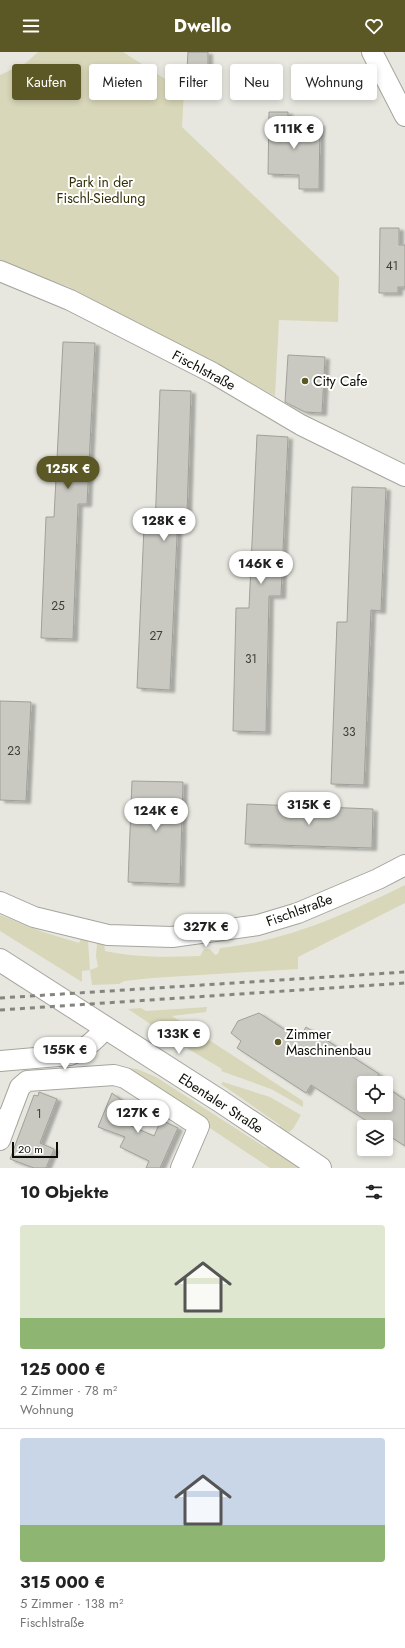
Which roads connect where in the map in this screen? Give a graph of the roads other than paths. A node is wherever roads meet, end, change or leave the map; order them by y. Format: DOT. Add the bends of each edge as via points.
graph roads {
  1 [pos="372,52"];
  2 [pos="405,116"];
  3 [pos="0,272"];
  4 [pos="405,476"];
  5 [pos="405,865"];
  6 [pos="0,902"];
  7 [pos="0,960"];
  8 [pos="106,1028"];
  9 [pos="0,1061"];
  10 [pos="3,1120"];
  11 [pos="0,1140"];
  12 [pos="181,1168"];
  13 [pos="320,1168"];
  1 -- 2 [label="street"];
  3 -- 4 [label="street, Fischlstraße" via="70,300 213,373 301,425"];
  5 -- 6 [label="street, Fischlstraße" via="298,913 258,925 172,937 108,935 34,917"];
  7 -- 8 [label="main road, Ebentaler Straße"];
  8 -- 9 [label="street" via="94,1042 70,1055"];
  8 -- 13 [label="main road, Ebentaler Straße"];
  10 -- 11 [label="street"];
  10 -- 12 [label="street" via="20,1087 27,1081 114,1075 125,1078 199,1126"];
}
